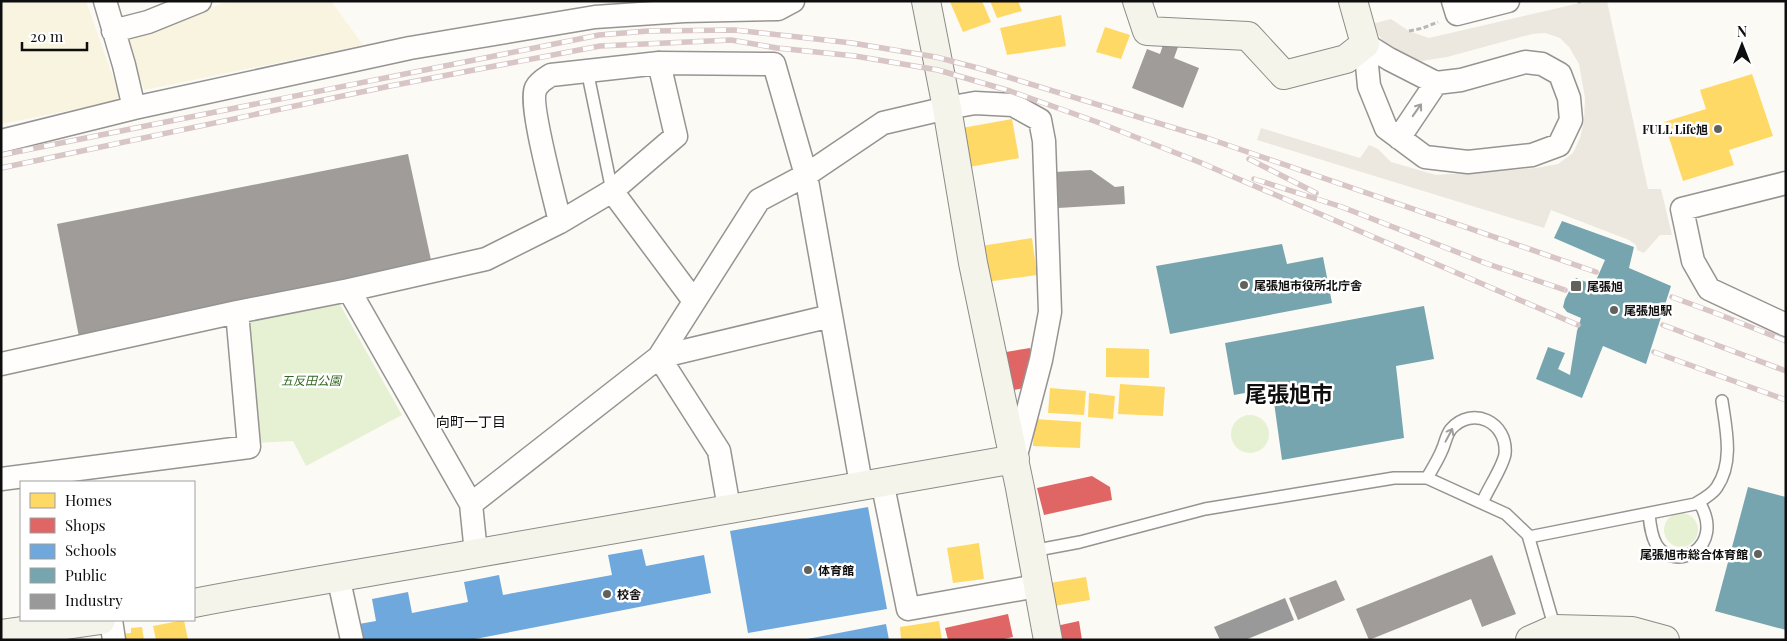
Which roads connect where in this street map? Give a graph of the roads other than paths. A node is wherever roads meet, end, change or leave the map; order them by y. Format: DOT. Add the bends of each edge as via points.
graph roads {
  1 [pos="105,1"];
  2 [pos="200,1"];
  3 [pos="793,1"];
  4 [pos="926,1"];
  5 [pos="1137,1"];
  6 [pos="1352,1"];
  7 [pos="1508,1"];
  8 [pos="1455,8"];
  9 [pos="113,31"];
  10 [pos="1365,44"];
  11 [pos="660,63"];
  12 [pos="587,70"];
  13 [pos="1436,82"];
  14 [pos="134,108"];
  15 [pos="947,108"];
  16 [pos="1398,138"];
  17 [pos="1,141"];
  18 [pos="806,175"];
  19 [pos="1786,183"];
  20 [pos="612,191"];
  21 [pos="560,222"];
  22 [pos="349,290"];
  23 [pos="694,301"];
  24 [pos="237,312"];
  25 [pos="831,316"];
  26 [pos="1786,325"];
  27 [pos="660,356"];
  28 [pos="1,364"];
  29 [pos="1722,401"];
  30 [pos="1015,459"];
  31 [pos="1427,478"];
  32 [pos="1,479"];
  33 [pos="871,482"];
  34 [pos="1699,502"];
  35 [pos="1482,503"];
  36 [pos="471,504"];
  37 [pos="730,508"];
  38 [pos="1649,514"];
  39 [pos="1529,537"];
  40 [pos="1032,551"];
  41 [pos="476,553"];
  42 [pos="338,576"];
  43 [pos="1037,586"];
  44 [pos="195,603"];
  45 [pos="95,621"];
  46 [pos="111,621"];
  47 [pos="1555,629"];
  48 [pos="1,634"];
  49 [pos="1633,635"];
  50 [pos="114,640"];
  51 [pos="352,640"];
  52 [pos="1048,640"];
  53 [pos="1530,640"];
  54 [pos="1665,640"];
  1 -- 9 [label="street"];
  2 -- 9 [label="street" via="148,22"];
  3 -- 14 [label="street" via="778,10 684,11 594,17 410,48"];
  4 -- 15 [label="street"];
  5 -- 10 [label="street" via="1147,31 1248,36 1284,75 1346,58"];
  6 -- 10 [label="street"];
  7 -- 8 [label="street"];
  9 -- 14 [label="street"];
  10 -- 13 [label="street"];
  10 -- 16 [label="street" via="1369,86 1386,128"];
  11 -- 12 [label="street"];
  11 -- 18 [label="street" via="774,64"];
  11 -- 20 [label="street" via="676,136"];
  12 -- 20 [label="lane"];
  12 -- 21 [label="street" via="551,75 536,89 534,110"];
  16 -- 13 [label="street, one-way"];
  13 -- 16 [label="street" via="1460,80 1525,62 1542,64 1560,74 1569,98 1571,120 1559,145 1532,155 1468,162 1425,157"];
  14 -- 17 [label="street"];
  15 -- 18 [label="street" via="883,123"];
  15 -- 30 [label="street" via="974,263"];
  15 -- 30 [label="street" via="975,103 1013,105 1040,120 1044,141 1050,312"];
  18 -- 23 [label="street" via="758,200"];
  18 -- 25 [label="street"];
  19 -- 26 [label="street" via="1682,209 1693,260 1709,289"];
  20 -- 21 [label="street"];
  20 -- 23 [label="street"];
  21 -- 22 [label="street" via="486,259"];
  22 -- 24 [label="street"];
  22 -- 36 [label="street"];
  23 -- 27 [label="street"];
  24 -- 28 [label="street"];
  24 -- 32 [label="street" via="249,447"];
  25 -- 27 [label="street"];
  25 -- 33 [label="street"];
  27 -- 36 [label="street"];
  27 -- 37 [label="street" via="719,451"];
  29 -- 34 [label="lane" via="1728,442 1726,464 1717,488"];
  30 -- 33 [label="street"];
  30 -- 40 [label="street"];
  31 -- 35 [label="lane"];
  31 -- 35 [label="lane, one-way" via="1449,431 1458,422 1469,418 1492,422 1501,433 1505,455"];
  31 -- 40 [label="lane" via="1394,478 1205,509 1080,542"];
  33 -- 37 [label="street"];
  33 -- 43 [label="street" via="908,610"];
  34 -- 38 [label="lane"];
  34 -- 38 [label="lane" via="1708,522 1707,536 1700,549 1688,556 1673,556 1656,544"];
  35 -- 39 [label="lane" via="1506,514"];
  36 -- 41 [label="street"];
  37 -- 41 [label="street"];
  38 -- 39 [label="lane"];
  39 -- 47 [label="lane"];
  40 -- 43 [label="street"];
  41 -- 42 [label="street"];
  42 -- 44 [label="street"];
  42 -- 51 [label="street"];
  43 -- 52 [label="street"];
  45 -- 48 [label="street"];
  46 -- 50 [label="street"];
  47 -- 49 [label="street"];
  47 -- 53 [label="street"];
  49 -- 54 [label="street"];
}
